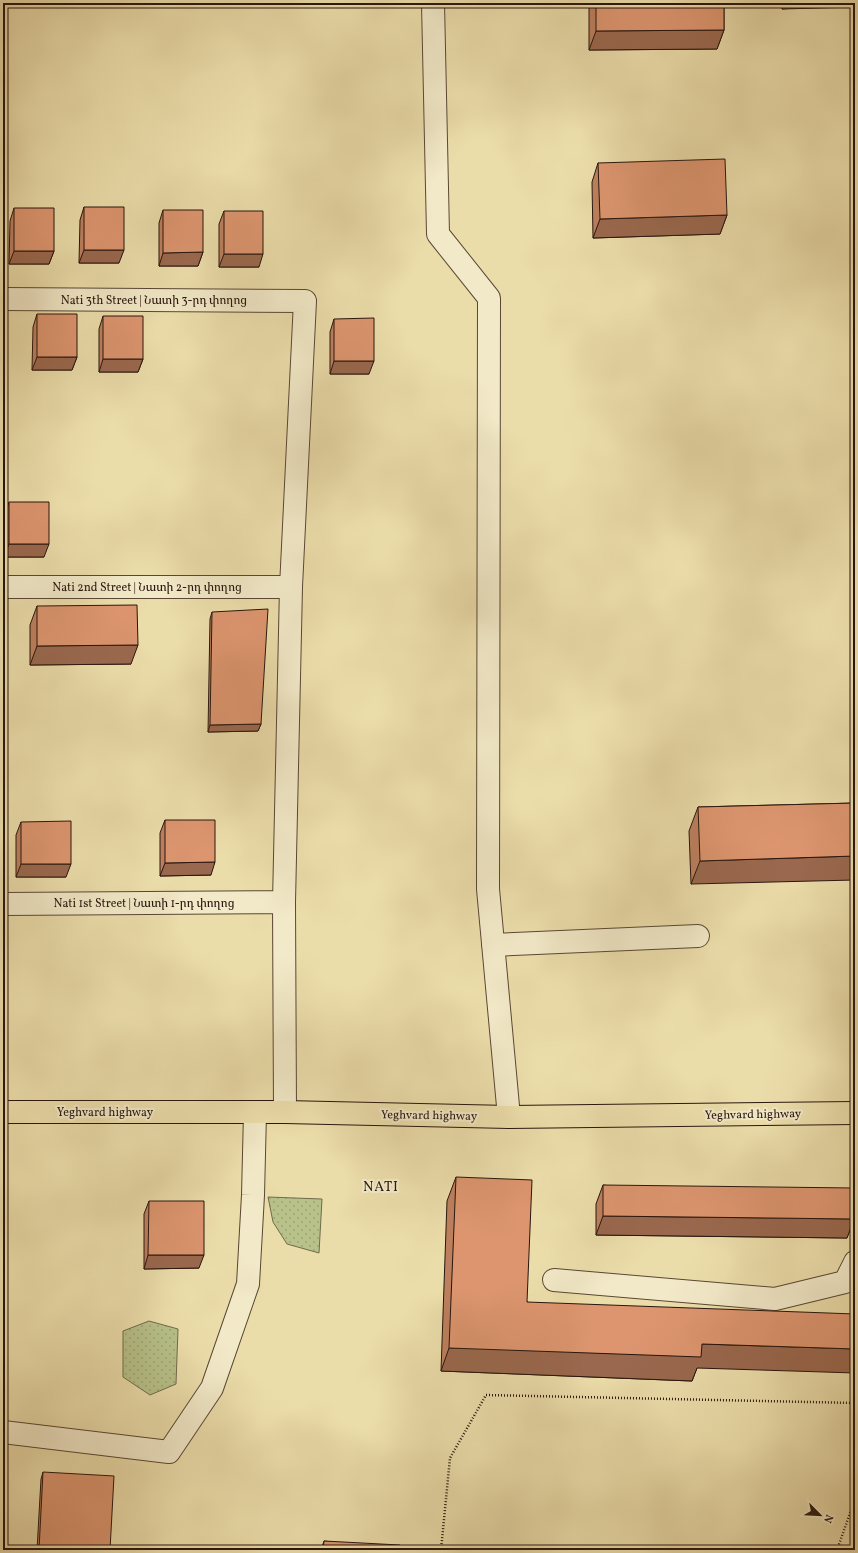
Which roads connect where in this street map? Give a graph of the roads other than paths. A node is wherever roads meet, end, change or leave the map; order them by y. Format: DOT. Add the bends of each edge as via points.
graph roads {
  1 [pos="433,3"];
  2 [pos="3,299"];
  3 [pos="3,587"];
  4 [pos="291,587"];
  5 [pos="284,902"];
  6 [pos="3,904"];
  7 [pos="698,936"];
  8 [pos="493,944"];
  9 [pos="3,1112"];
  10 [pos="255,1112"];
  11 [pos="285,1112"];
  12 [pos="855,1113"];
  13 [pos="509,1117"];
  14 [pos="855,1262"];
  15 [pos="554,1280"];
  16 [pos="3,1432"];
  1 -- 8 [label="street" via="438,234 489,298 488,889"];
  2 -- 4 [label="street, Nati 3th Street | Նատի 3-րդ փողոց" via="305,300"];
  3 -- 4 [label="street, Nati 2nd Street | Նատի 2-րդ փողոց"];
  4 -- 5 [label="street"];
  5 -- 6 [label="street, Nati 1st Street | Նատի 1-րդ փողոց"];
  5 -- 11 [label="street"];
  7 -- 8 [label="street"];
  8 -- 13 [label="street"];
  9 -- 10 [label="main road, Yeghvard highway"];
  10 -- 11 [label="main road, Yeghvard highway"];
  10 -- 16 [label="street" via="248,1284 212,1388 169,1452"];
  11 -- 13 [label="main road, Yeghvard highway"];
  12 -- 13 [label="main road, Yeghvard highway"];
  14 -- 15 [label="street" via="845,1282 775,1299"];
}
